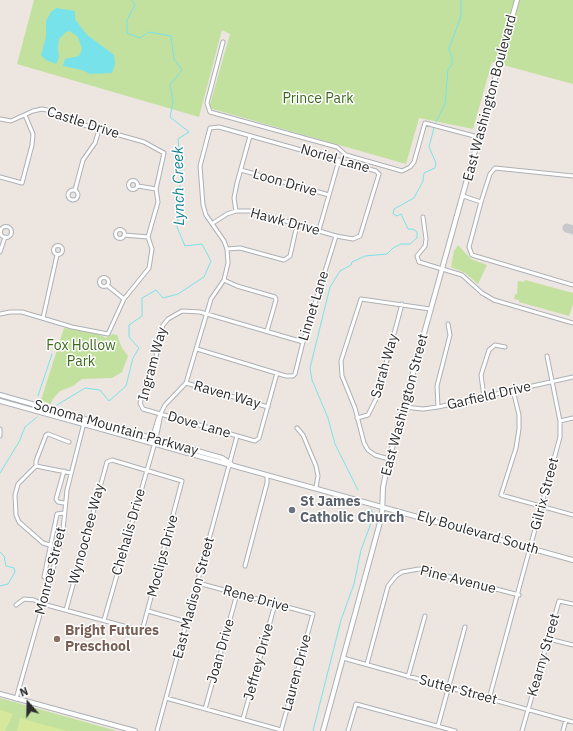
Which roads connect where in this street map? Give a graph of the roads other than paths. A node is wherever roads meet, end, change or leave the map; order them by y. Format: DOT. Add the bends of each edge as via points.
graph roads {
  1 [pos="517,0"];
  2 [pos="223,42"];
  3 [pos="25,115"];
  4 [pos="0,119"];
  5 [pos="99,130"];
  6 [pos="250,136"];
  7 [pos="478,137"];
  8 [pos="339,160"];
  9 [pos="240,170"];
  10 [pos="573,176"];
  11 [pos="0,177"];
  12 [pos="138,186"];
  13 [pos="156,189"];
  14 [pos="74,190"];
  15 [pos="329,195"];
  16 [pos="463,196"];
  17 [pos="481,202"];
  18 [pos="236,211"];
  19 [pos="423,217"];
  20 [pos="213,223"];
  21 [pos="297,225"];
  22 [pos="319,230"];
  23 [pos="124,235"];
  24 [pos="336,236"];
  25 [pos="360,236"];
  26 [pos="5,237"];
  27 [pos="148,237"];
  28 [pos="227,249"];
  29 [pos="0,252"];
  30 [pos="56,254"];
  31 [pos="442,269"];
  32 [pos="224,280"];
  33 [pos="573,285"];
  34 [pos="108,286"];
  35 [pos="124,299"];
  36 [pos="402,304"];
  37 [pos="430,309"];
  38 [pos="0,314"];
  39 [pos="206,314"];
  40 [pos="43,318"];
  41 [pos="573,323"];
  42 [pos="448,324"];
  43 [pos="267,331"];
  44 [pos="303,342"];
  45 [pos="505,347"];
  46 [pos="197,349"];
  47 [pos="547,356"];
  48 [pos="278,373"];
  49 [pos="573,377"];
  50 [pos="552,382"];
  51 [pos="186,383"];
  52 [pos="513,390"];
  53 [pos="0,395"];
  54 [pos="484,397"];
  55 [pos="0,401"];
  56 [pos="268,407"];
  57 [pos="404,407"];
  58 [pos="438,407"];
  59 [pos="161,414"];
  60 [pos="357,418"];
  61 [pos="573,418"];
  62 [pos="85,419"];
  63 [pos="560,421"];
  64 [pos="84,425"];
  65 [pos="297,428"];
  66 [pos="0,429"];
  67 [pos="0,436"];
  68 [pos="238,436"];
  69 [pos="154,438"];
  70 [pos="69,442"];
  71 [pos="153,444"];
  72 [pos="389,459"];
  73 [pos="231,464"];
  74 [pos="36,466"];
  75 [pos="146,470"];
  76 [pos="64,471"];
  77 [pos="71,473"];
  78 [pos="267,475"];
  79 [pos="316,487"];
  80 [pos="64,503"];
  81 [pos="541,506"];
  82 [pos="383,507"];
  83 [pos="64,513"];
  84 [pos="573,516"];
  85 [pos="51,546"];
  86 [pos="59,548"];
  87 [pos="531,548"];
  88 [pos="573,560"];
  89 [pos="245,566"];
  90 [pos="50,580"];
  91 [pos="198,583"];
  92 [pos="237,594"];
  93 [pos="519,595"];
  94 [pos="16,604"];
  95 [pos="43,604"];
  96 [pos="275,604"];
  97 [pos="573,604"];
  98 [pos="66,610"];
  99 [pos="148,611"];
  100 [pos="313,614"];
  101 [pos="425,616"];
  102 [pos="104,620"];
  103 [pos="187,622"];
  104 [pos="465,627"];
  105 [pos="549,639"];
  106 [pos="573,645"];
  107 [pos="343,658"];
  108 [pos="367,664"];
  109 [pos="408,676"];
  110 [pos="448,688"];
  111 [pos="0,694"];
  112 [pos="166,698"];
  113 [pos="16,699"];
  114 [pos="489,699"];
  115 [pos="205,709"];
  116 [pos="528,710"];
  117 [pos="243,719"];
  118 [pos="566,720"];
  119 [pos="573,722"];
  120 [pos="438,726"];
  121 [pos="281,730"];
  122 [pos="135,731"];
  123 [pos="157,731"];
  124 [pos="322,731"];
  125 [pos="348,731"];
  126 [pos="455,731"];
  127 [pos="522,731"];
  128 [pos="563,731"];
  1 -- 7 [label="main road, East Washington Boulevard"];
  2 -- 7 [label="street" via="207,103 210,112 337,147 346,155 402,171 414,162 425,123"];
  3 -- 4 [label="street, Castle Drive" via="12,121"];
  3 -- 5 [label="street, Castle Drive" via="42,109 51,110 66,120"];
  3 -- 11 [label="street" via="33,134 22,182"];
  5 -- 13 [label="street, Castle Drive" via="144,142 164,153"];
  5 -- 14 [label="street" via="95,143 83,160"];
  6 -- 8 [label="street, Noriel Lane"];
  6 -- 9 [label="street"];
  6 -- 20 [label="street, Noriel Lane" via="219,126 210,128 200,166 203,205 206,215"];
  7 -- 16 [label="main road, East Washington Boulevard"];
  8 -- 15 [label="street"];
  8 -- 25 [label="street, Noriel Lane" via="379,174"];
  9 -- 15 [label="street, Loon Drive"];
  9 -- 18 [label="street" via="234,198"];
  10 -- 17 [label="street" via="495,168 490,174"];
  12 -- 13 [label="street"];
  13 -- 27 [label="street" via="158,202"];
  15 -- 22 [label="street"];
  16 -- 17 [label="street"];
  16 -- 31 [label="main road, East Washington Street"];
  17 -- 33 [label="street" via="469,247 472,255"];
  18 -- 20 [label="street, Hawk Drive"];
  18 -- 21 [label="street, Hawk Drive" via="252,211"];
  19 -- 31 [label="street" via="426,242 417,260"];
  20 -- 28 [label="street"];
  21 -- 22 [label="street, Hawk Drive"];
  21 -- 28 [label="street" via="290,256 284,260 240,248"];
  22 -- 24 [label="street, Hawk Drive"];
  23 -- 27 [label="street"];
  24 -- 25 [label="street, Hawk Drive" via="350,239"];
  24 -- 44 [label="street, Linnet Lane"];
  26 -- 29 [label="street"];
  27 -- 35 [label="street" via="152,249 149,268"];
  28 -- 32 [label="street" via="228,264"];
  30 -- 40 [label="street"];
  31 -- 37 [label="main road, East Washington Street"];
  31 -- 41 [label="street" via="464,276 478,290 491,298"];
  32 -- 39 [label="street" via="211,298"];
  32 -- 43 [label="street" via="275,297"];
  34 -- 35 [label="street"];
  35 -- 40 [label="street" via="108,334"];
  36 -- 37 [label="street"];
  36 -- 60 [label="street, Sarah Way" via="377,398 368,414"];
  36 -- 60 [label="street" via="365,298 358,302 341,361 344,385"];
  37 -- 57 [label="main road, East Washington Street"];
  38 -- 40 [label="street" via="22,312"];
  39 -- 43 [label="street, Ingram Way"];
  39 -- 46 [label="street"];
  39 -- 59 [label="street, Ingram Way" via="191,310 182,311 168,318 163,324 156,357 140,403 143,409"];
  42 -- 58 [label="street" via="450,335 437,386"];
  43 -- 44 [label="street, Ingram Way"];
  44 -- 48 [label="street, Linnet Lane" via="296,374 293,376"];
  45 -- 54 [label="street" via="495,345 489,350 481,376"];
  46 -- 48 [label="street"];
  46 -- 51 [label="street"];
  47 -- 50 [label="street, Gilrix Street"];
  48 -- 56 [label="street"];
  49 -- 50 [label="street, Garfield Drive"];
  50 -- 52 [label="street, Garfield Drive"];
  50 -- 63 [label="street, Gilrix Street"];
  51 -- 56 [label="street, Raven Way"];
  51 -- 59 [label="street" via="169,400"];
  52 -- 54 [label="street, Garfield Drive"];
  52 -- 81 [label="street" via="519,415 516,448 501,495"];
  53 -- 62 [label="main road, Sonoma Mountain Parkway"];
  54 -- 58 [label="street, Garfield Drive"];
  55 -- 64 [label="main road, Sonoma Mountain Parkway"];
  56 -- 68 [label="street" via="260,438 255,441"];
  57 -- 58 [label="street, Garfield Drive"];
  57 -- 72 [label="main road, East Washington Street"];
  59 -- 68 [label="street, Dove Lane"];
  59 -- 69 [label="street, Chehalis Drive"];
  60 -- 72 [label="street" via="368,450"];
  61 -- 63 [label="street"];
  62 -- 64 [label="street, Monroe Street"];
  62 -- 69 [label="main road, Sonoma Mountain Parkway"];
  63 -- 81 [label="street, Gilrix Street" via="560,437"];
  64 -- 71 [label="main road, Sonoma Mountain Parkway"];
  64 -- 77 [label="street, Monroe Street"];
  65 -- 79 [label="street" via="303,435 316,466"];
  66 -- 67 [label="street"];
  68 -- 73 [label="street"];
  69 -- 71 [label="street, Chehalis Drive"];
  69 -- 73 [label="main road, Sonoma Mountain Parkway" via="222,458"];
  70 -- 74 [label="street" via="46,435"];
  71 -- 73 [label="main road, Sonoma Mountain Parkway"];
  71 -- 75 [label="street, Chehalis Drive"];
  72 -- 82 [label="main road, East Washington Street" via="383,487"];
  73 -- 78 [label="main road, Sonoma Mountain Parkway"];
  73 -- 91 [label="street, East Madison Street"];
  74 -- 76 [label="street"];
  74 -- 85 [label="street" via="18,484 16,515 19,522 32,534"];
  75 -- 98 [label="street, Wynoochee Way" via="110,460 107,462"];
  75 -- 99 [label="street, Moclips Drive" via="182,481"];
  75 -- 102 [label="street, Chehalis Drive"];
  76 -- 77 [label="street"];
  76 -- 80 [label="street" via="56,499"];
  77 -- 80 [label="street, Monroe Street"];
  78 -- 79 [label="main road, Sonoma Mountain Parkway"];
  78 -- 89 [label="street"];
  79 -- 82 [label="main road, Sonoma Mountain Parkway"];
  80 -- 83 [label="street, Monroe Street"];
  81 -- 84 [label="street"];
  81 -- 87 [label="street, Gilrix Street"];
  82 -- 87 [label="main road, Ely Boulevard South"];
  82 -- 107 [label="main road, East Washington Street"];
  83 -- 85 [label="street" via="57,514"];
  83 -- 86 [label="street, Monroe Street"];
  85 -- 86 [label="street"];
  85 -- 90 [label="street" via="44,577"];
  86 -- 90 [label="street, Monroe Street"];
  87 -- 88 [label="main road, Ely Boulevard South"];
  87 -- 93 [label="street, Gilrix Street"];
  90 -- 95 [label="street, Monroe Street"];
  91 -- 92 [label="street, Rene Drive"];
  91 -- 103 [label="street, East Madison Street"];
  92 -- 96 [label="street, Rene Drive"];
  92 -- 115 [label="street, Joan Drive"];
  93 -- 108 [label="street, Pine Avenue" via="419,569 402,572 388,586"];
  93 -- 114 [label="street, Gilrix Street"];
  94 -- 95 [label="street" via="30,599"];
  95 -- 98 [label="street"];
  95 -- 113 [label="street, Monroe Street"];
  96 -- 100 [label="street, Rene Drive"];
  96 -- 117 [label="street, Jeffrey Drive"];
  97 -- 105 [label="street, Kearny Street" via="559,601"];
  98 -- 102 [label="street"];
  99 -- 102 [label="street, Moclips Drive" via="142,631"];
  99 -- 103 [label="street"];
  100 -- 121 [label="street, Lauren Drive"];
  101 -- 109 [label="street"];
  103 -- 112 [label="street, East Madison Street"];
  104 -- 110 [label="street"];
  105 -- 106 [label="street"];
  105 -- 116 [label="street, Kearny Street"];
  107 -- 108 [label="street, Sutter Street"];
  107 -- 124 [label="main road, East Washington Street"];
  108 -- 109 [label="street, Sutter Street"];
  109 -- 110 [label="street, Sutter Street"];
  110 -- 114 [label="street, Sutter Street"];
  110 -- 120 [label="street"];
  111 -- 113 [label="main road"];
  112 -- 115 [label="street"];
  112 -- 123 [label="street, East Madison Street"];
  113 -- 122 [label="main road"];
  114 -- 116 [label="street, Sutter Street"];
  115 -- 117 [label="street"];
  116 -- 118 [label="street, Sutter Street"];
  116 -- 127 [label="street, Kearny Street"];
  117 -- 121 [label="street"];
  118 -- 119 [label="street, Sutter Street"];
  118 -- 128 [label="street"];
  120 -- 125 [label="street" via="356,704"];
  120 -- 126 [label="street"];
}
